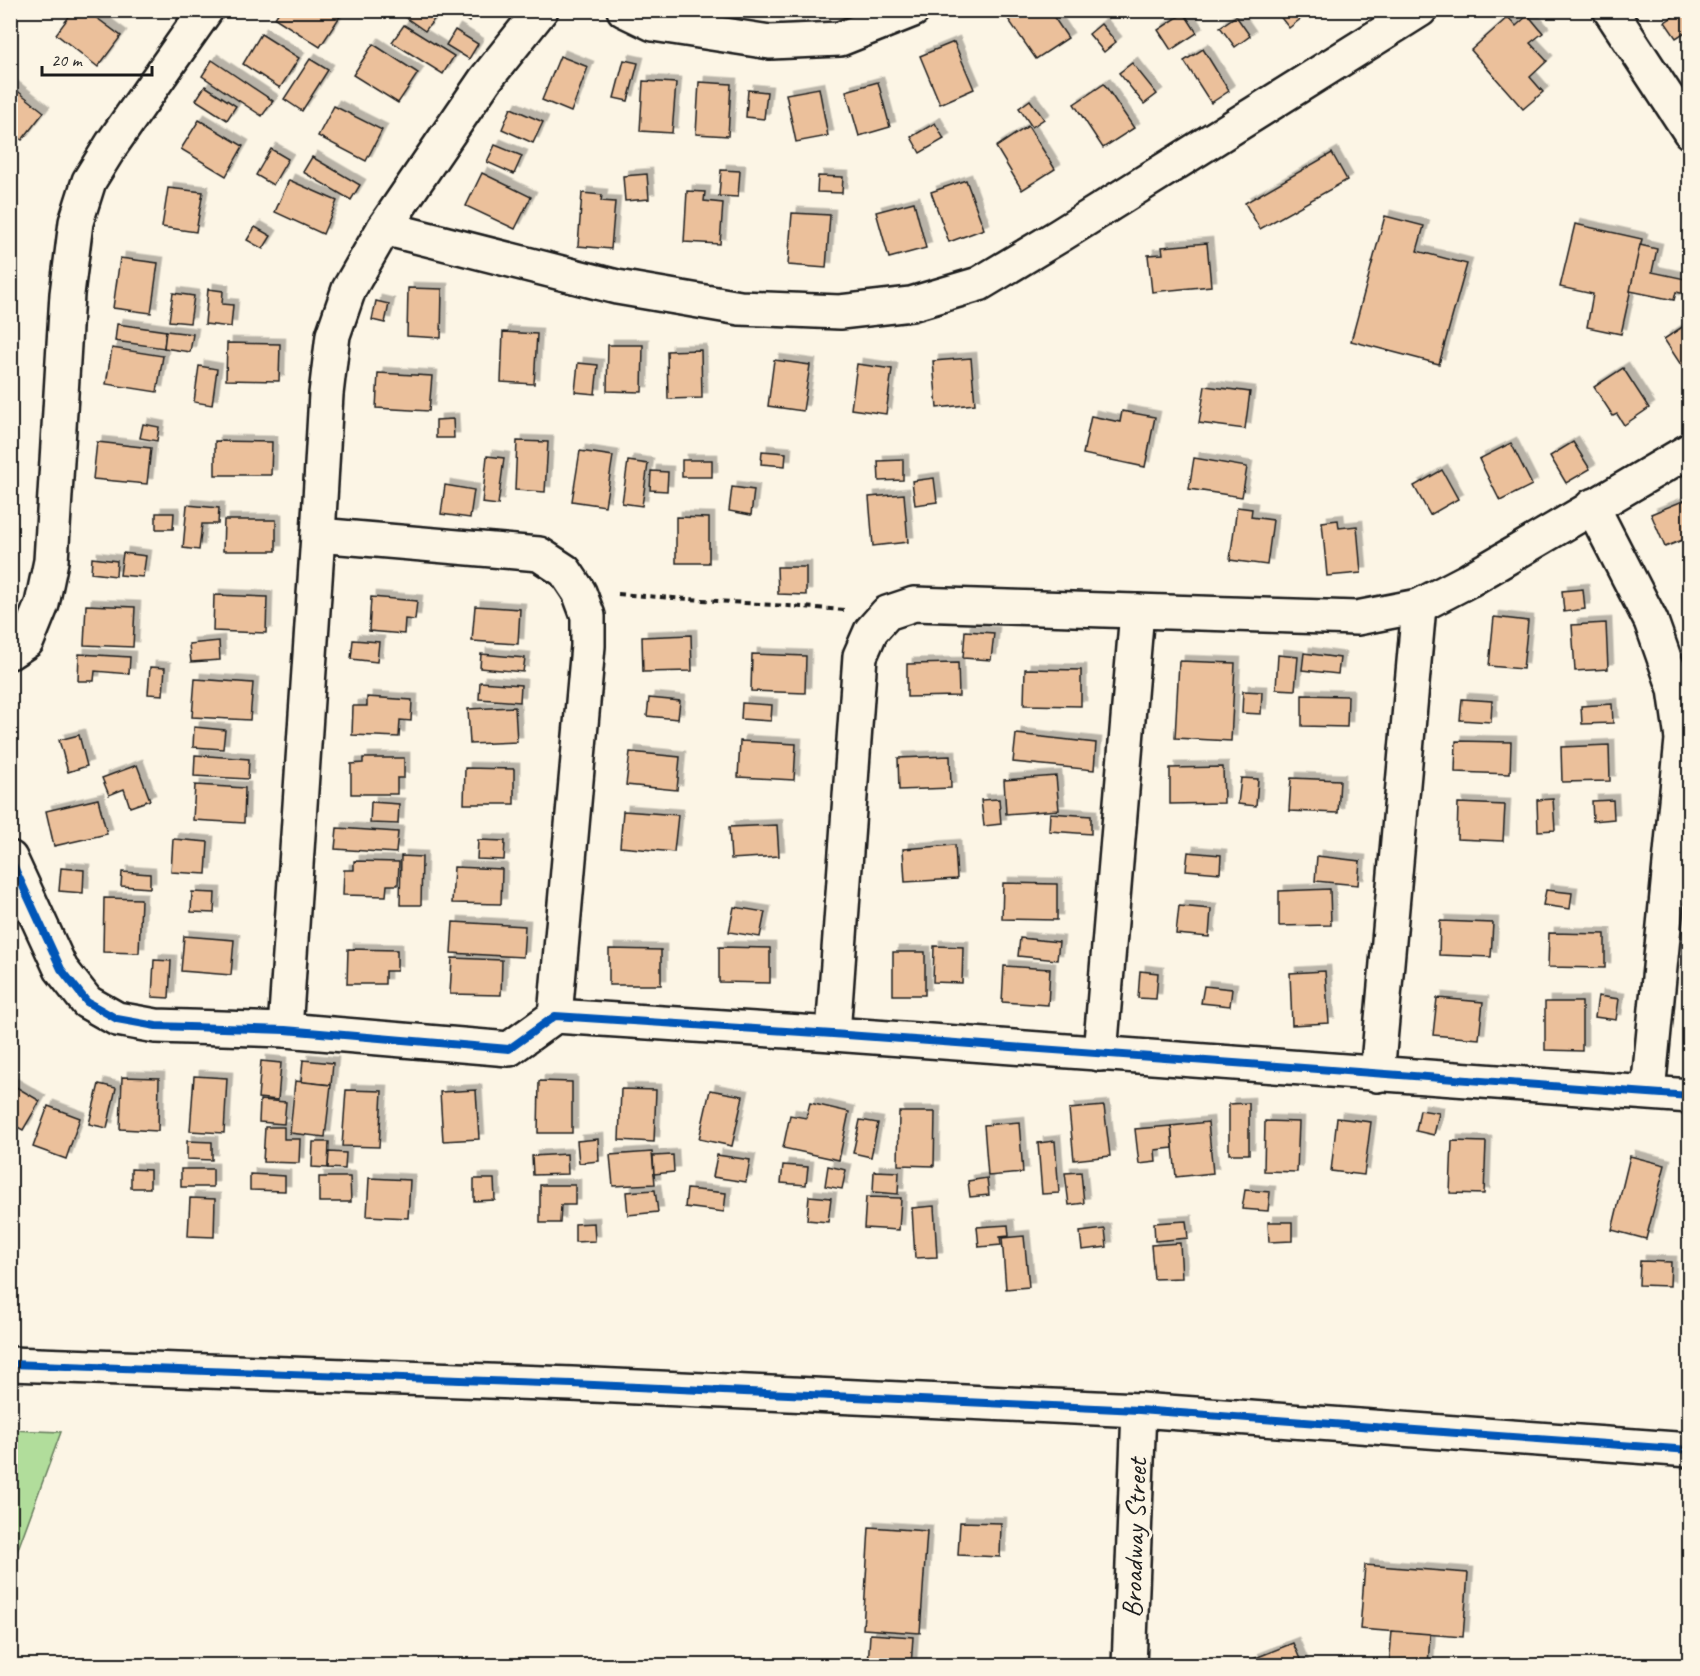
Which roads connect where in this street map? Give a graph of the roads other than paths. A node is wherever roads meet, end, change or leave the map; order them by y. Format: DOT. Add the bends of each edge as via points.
graph roads {
  1 [pos="206,10"];
  2 [pos="541,10"];
  3 [pos="624,10"];
  4 [pos="913,10"];
  5 [pos="1420,10"];
  6 [pos="1610,10"];
  7 [pos="1689,132"];
  8 [pos="384,228"];
  9 [pos="1689,450"];
  10 [pos="1592,506"];
  11 [pos="318,535"];
  12 [pos="1419,606"];
  13 [pos="1137,611"];
  14 [pos="10,652"];
  15 [pos="10,858"];
  16 [pos="555,1016"];
  17 [pos="285,1030"];
  18 [pos="833,1034"];
  19 [pos="1100,1054"];
  20 [pos="1377,1075"];
  21 [pos="1648,1092"];
  22 [pos="1689,1096"];
  23 [pos="10,1364"];
  24 [pos="1139,1410"];
  25 [pos="1689,1450"];
  26 [pos="1129,1665"];
  1 -- 14 [label="street" via="89,181 76,222 67,294 51,561 42,604 27,641"];
  2 -- 8 [label="street" via="485,80"];
  3 -- 4 [label="street" via="653,24 770,42 840,39"];
  5 -- 8 [label="street" via="979,284 911,304 840,312 740,308 617,287"];
  6 -- 7 [label="street"];
  8 -- 11 [label="street" via="349,289 333,335"];
  9 -- 10 [label="street"];
  10 -- 12 [label="street"];
  10 -- 21 [label="street" via="1651,621 1675,689 1682,739"];
  11 -- 16 [label="street" via="539,554 566,571 579,592 588,616 588,646"];
  11 -- 17 [label="street"];
  12 -- 13 [label="street" via="1358,618"];
  12 -- 20 [label="street"];
  13 -- 18 [label="street" via="914,604 887,613 871,631 860,656"];
  13 -- 19 [label="street"];
  15 -- 17 [label="street" via="61,969 87,1002 117,1019 156,1026"];
  16 -- 17 [label="street" via="509,1049"];
  16 -- 18 [label="street"];
  18 -- 19 [label="street"];
  19 -- 20 [label="street"];
  20 -- 21 [label="street"];
  21 -- 22 [label="street"];
  23 -- 24 [label="street"];
  24 -- 25 [label="street"];
  24 -- 26 [label="street, Broadway Street"];
}
